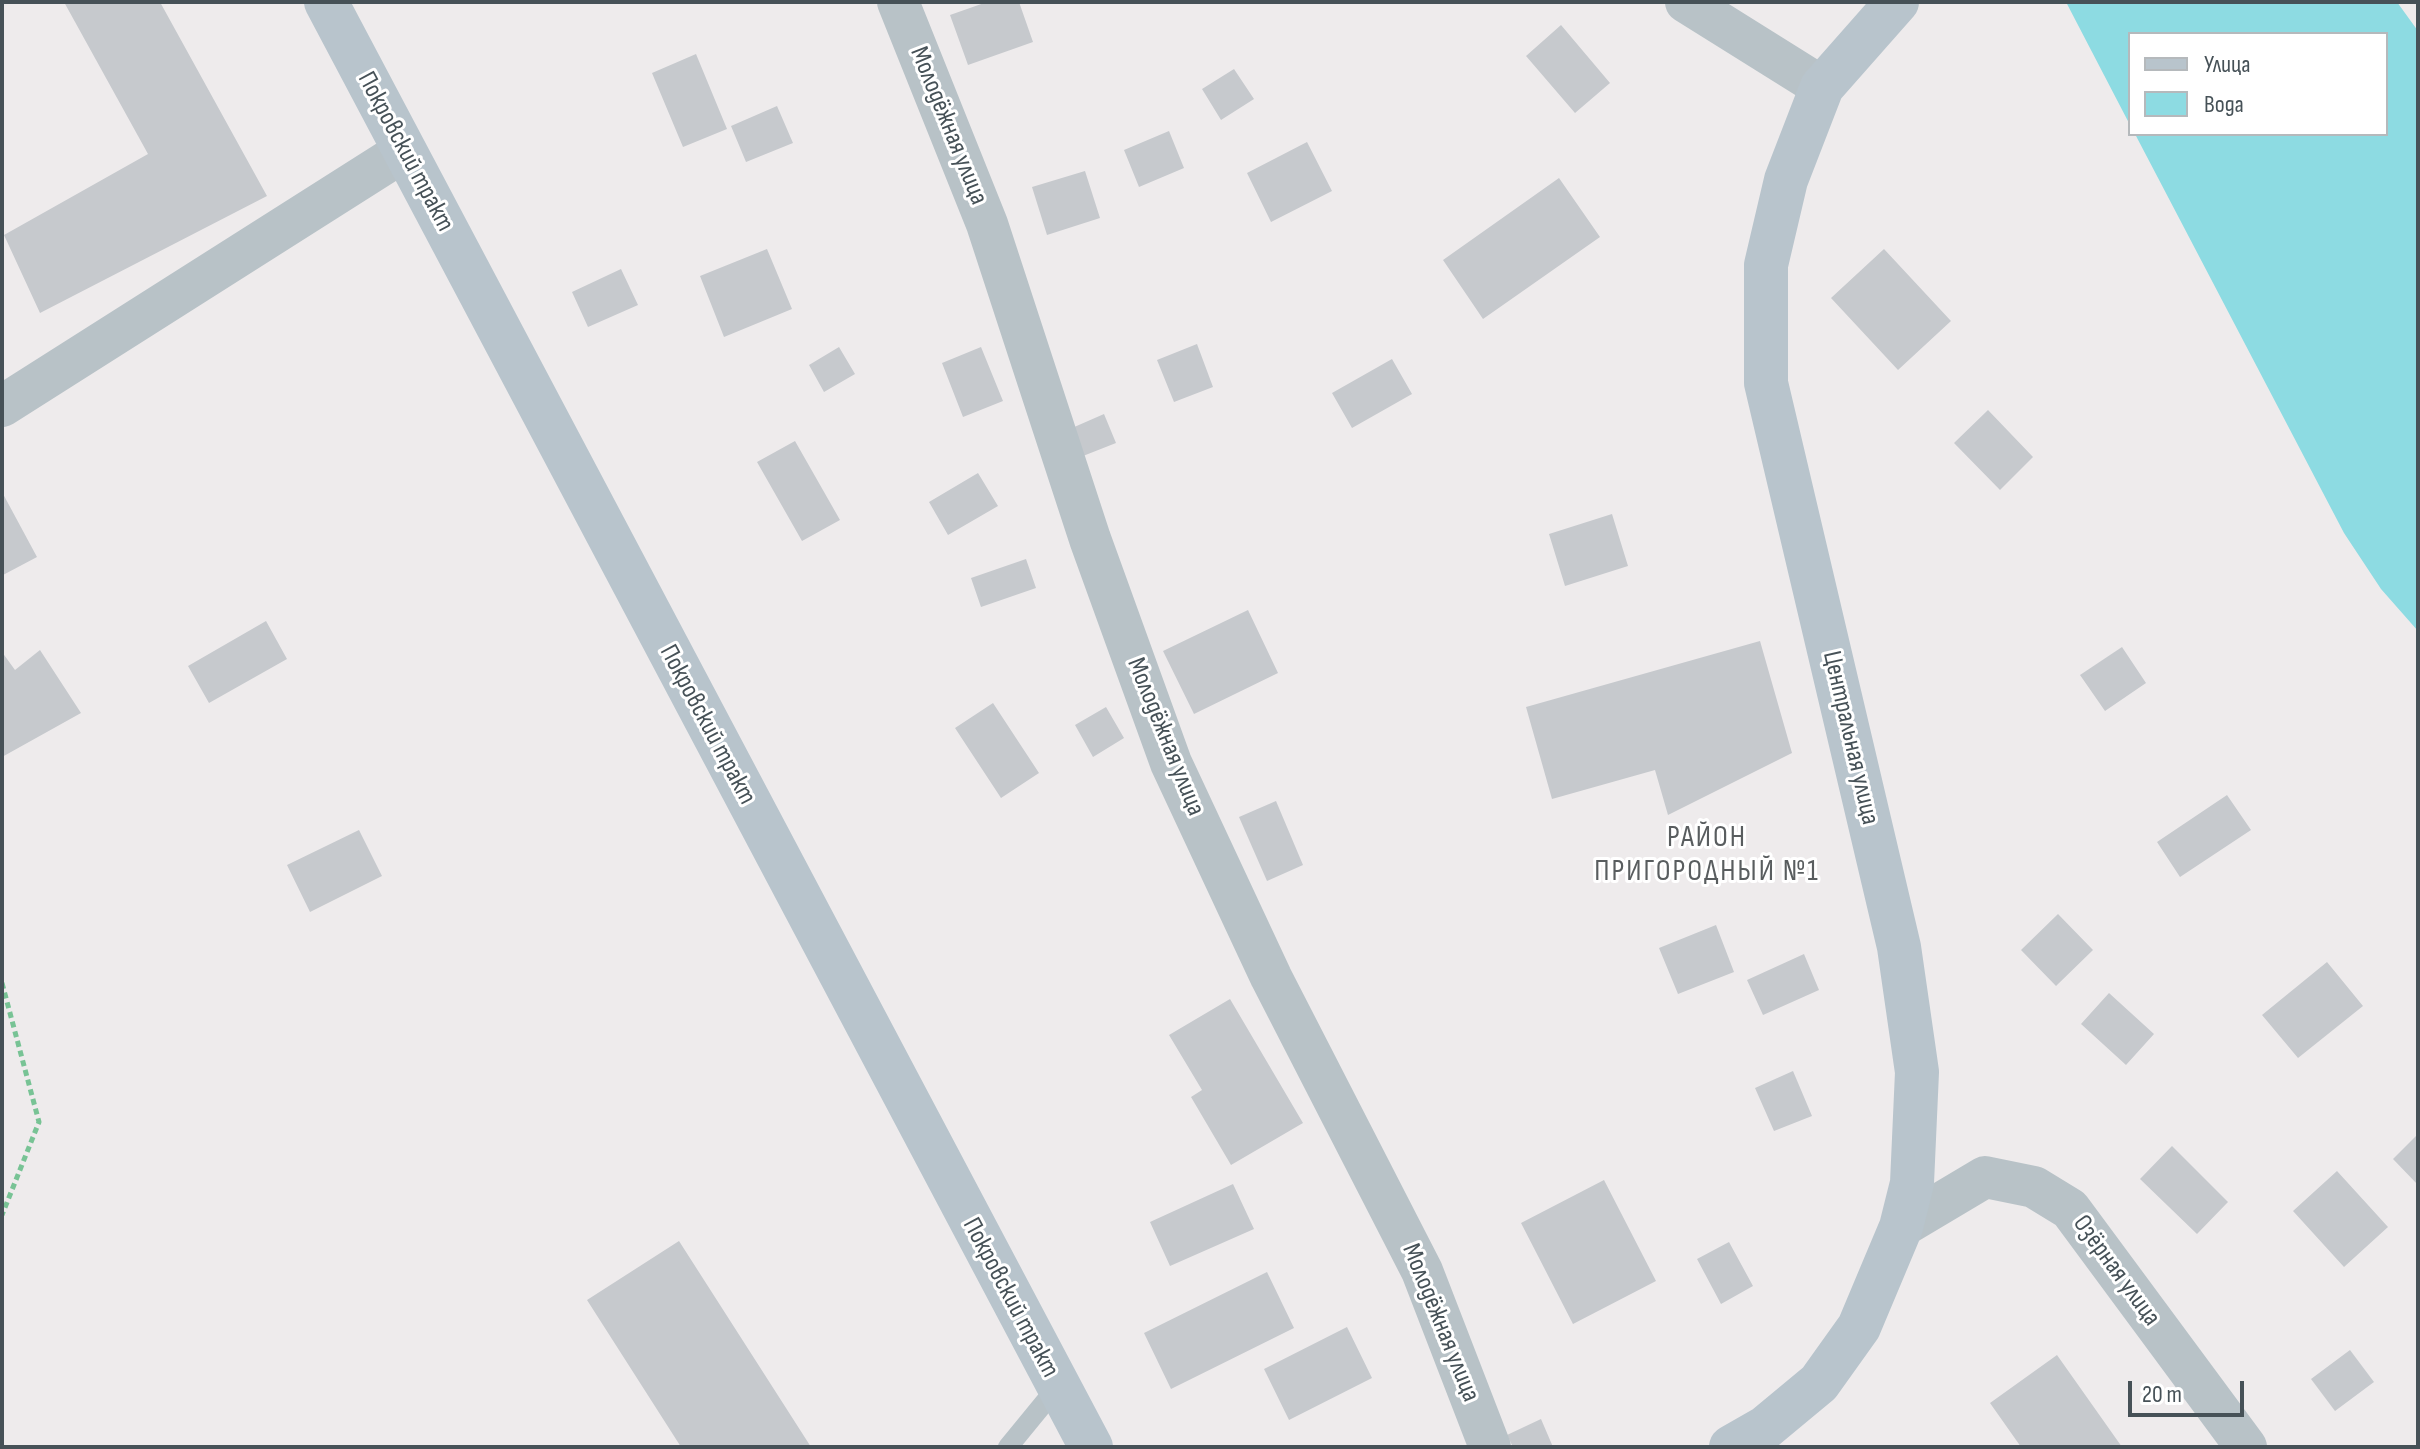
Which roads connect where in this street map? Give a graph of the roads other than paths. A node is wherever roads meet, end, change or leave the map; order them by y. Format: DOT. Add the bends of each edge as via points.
graph roads {
  1 [pos="326,2"];
  2 [pos="898,2"];
  3 [pos="1686,2"];
  4 [pos="1897,2"];
  5 [pos="1822,87"];
  6 [pos="404,151"];
  7 [pos="2,406"];
  8 [pos="1901,1227"];
  9 [pos="1058,1386"];
  10 [pos="1008,1447"];
  11 [pos="1091,1447"];
  12 [pos="1490,1447"];
  13 [pos="1731,1447"];
  14 [pos="2246,1447"];
  1 -- 6 [label="main road, Покровский тракт"];
  2 -- 12 [label="street, Молодёжная улица" via="987,224 1090,539 1171,763 1271,977 1422,1271"];
  3 -- 5 [label="street"];
  4 -- 5 [label="main road, Центральная улица"];
  5 -- 8 [label="main road, Центральная улица" via="1786,180 1766,265 1766,383 1899,947 1917,1072 1912,1183"];
  6 -- 7 [label="street"];
  6 -- 9 [label="main road, Покровский тракт"];
  8 -- 13 [label="main road, Центральная улица" via="1859,1327 1819,1383 1766,1427"];
  8 -- 14 [label="street, Озёрная улица" via="1985,1177 2034,1187 2070,1209"];
  9 -- 10 [label="lane"];
  9 -- 11 [label="main road, Покровский тракт"];
}
